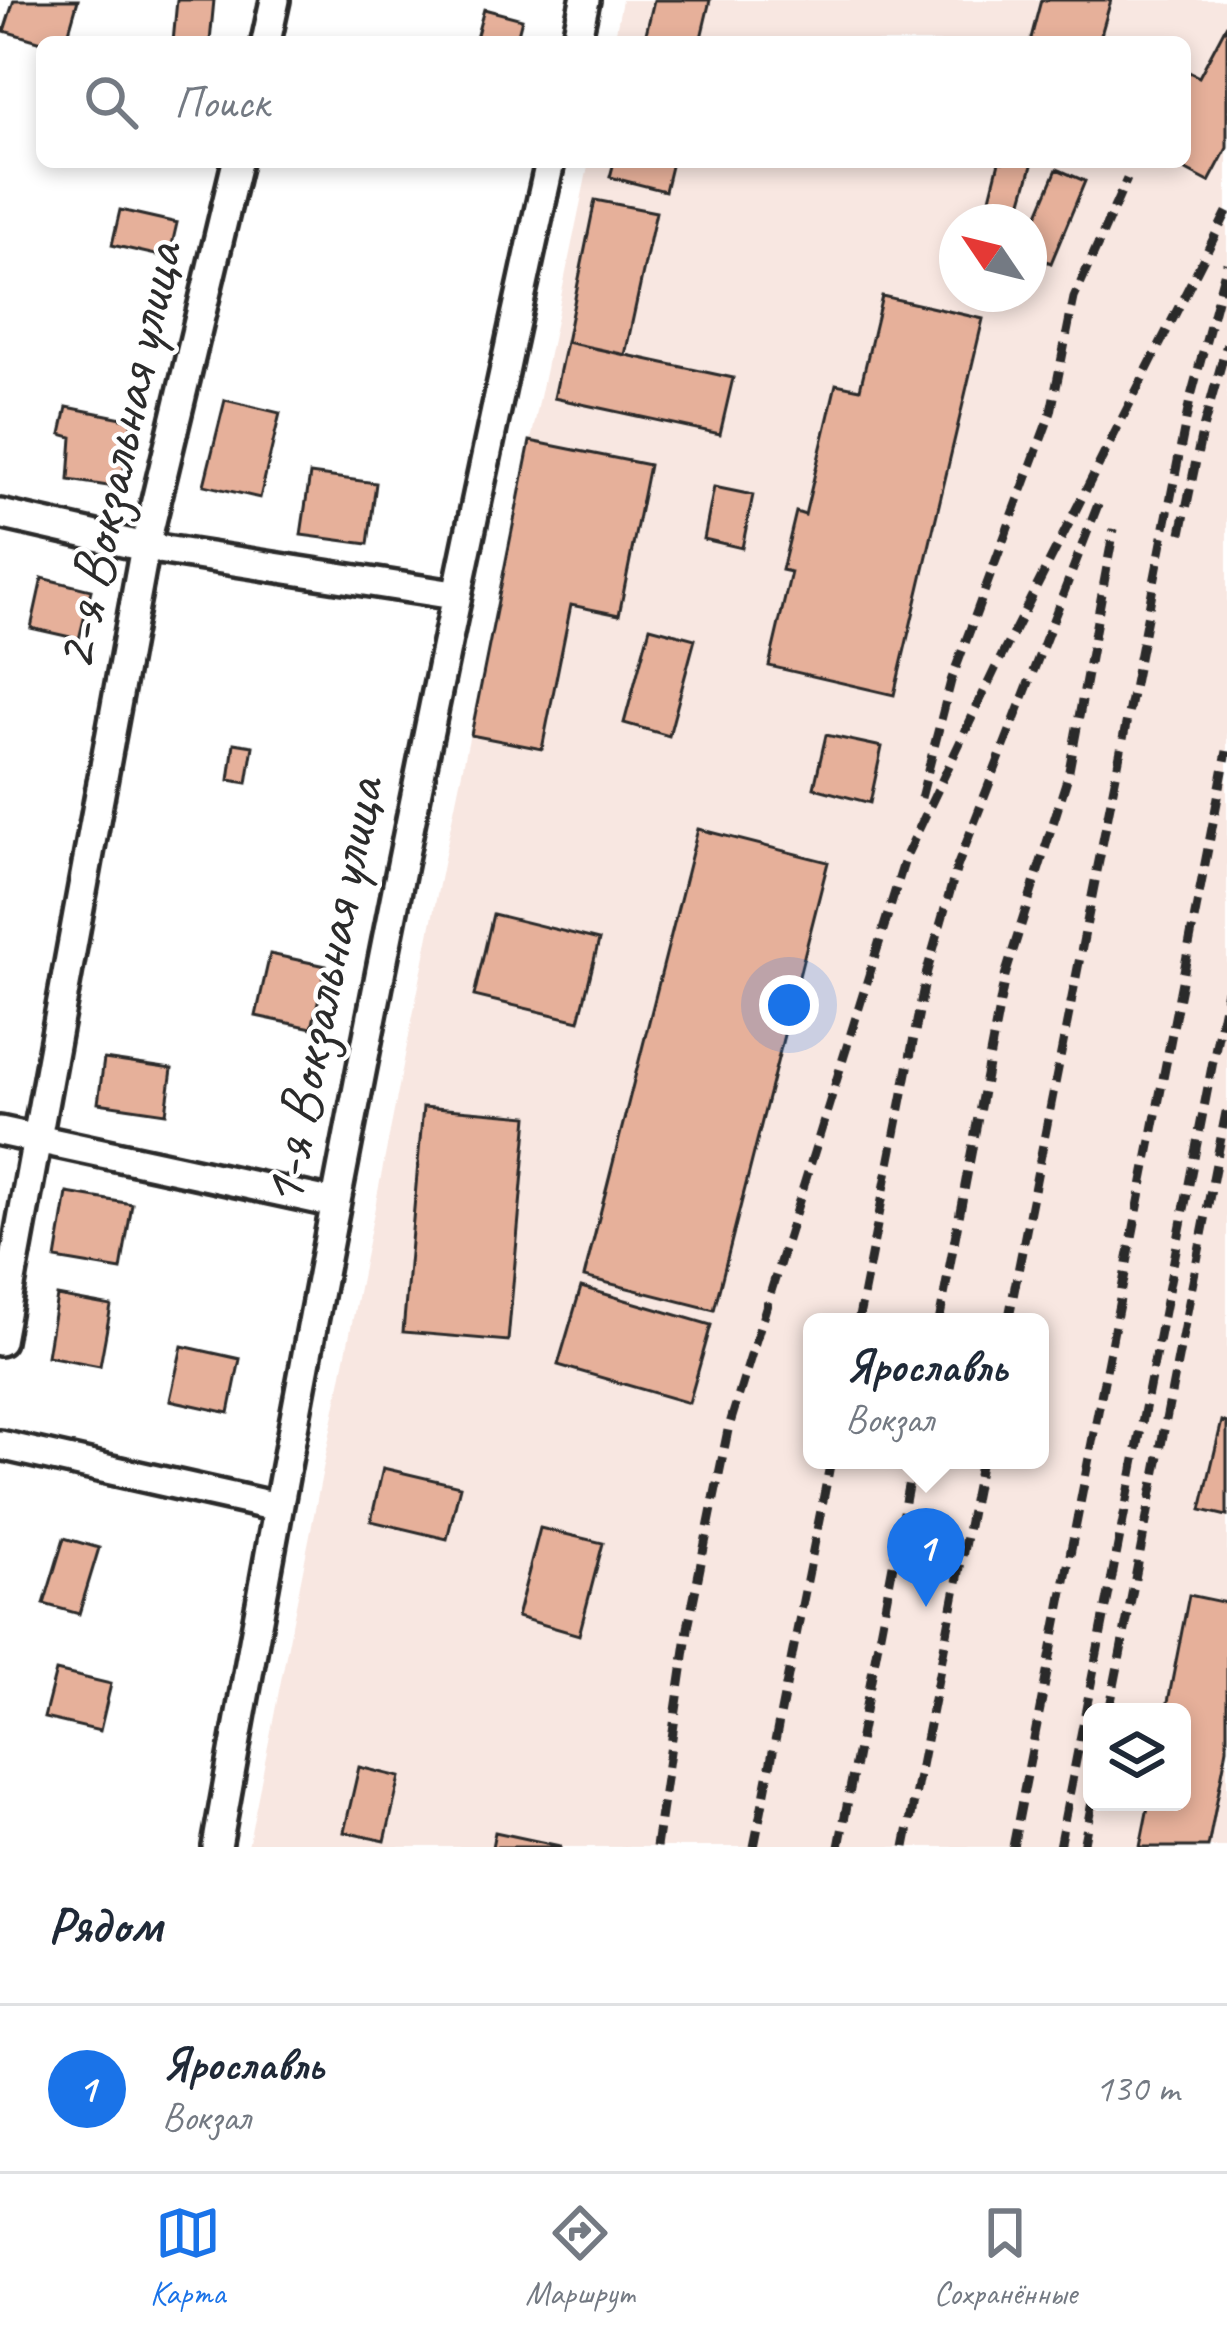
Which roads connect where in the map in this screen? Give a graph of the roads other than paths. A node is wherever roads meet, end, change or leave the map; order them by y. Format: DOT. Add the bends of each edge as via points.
graph roads {
  1 [pos="275,0"];
  2 [pos="585,0"];
  3 [pos="267,36"];
  4 [pos="577,36"];
  5 [pos="236,168"];
  6 [pos="549,168"];
  7 [pos="0,514"];
  8 [pos="145,547"];
  9 [pos="454,596"];
  10 [pos="0,1131"];
  11 [pos="38,1137"];
  12 [pos="334,1204"];
  13 [pos="0,1341"];
  14 [pos="0,1445"];
  15 [pos="277,1507"];
  16 [pos="217,1847"];
  1 -- 3 [label="street"];
  2 -- 4 [label="street"];
  5 -- 8 [label="street, 2-я Вокзальная улица"];
  6 -- 9 [label="street, 1-я Вокзальная улица"];
  7 -- 8 [label="street"];
  8 -- 9 [label="street"];
  8 -- 11 [label="street, 2-я Вокзальная улица"];
  9 -- 12 [label="street, 1-я Вокзальная улица"];
  10 -- 11 [label="street"];
  11 -- 12 [label="street"];
  11 -- 13 [label="street, 2-я Вокзальная улица"];
  12 -- 15 [label="street, 1-я Вокзальная улица"];
  14 -- 15 [label="street"];
  15 -- 16 [label="street, 1-я Вокзальная улица"];
}
